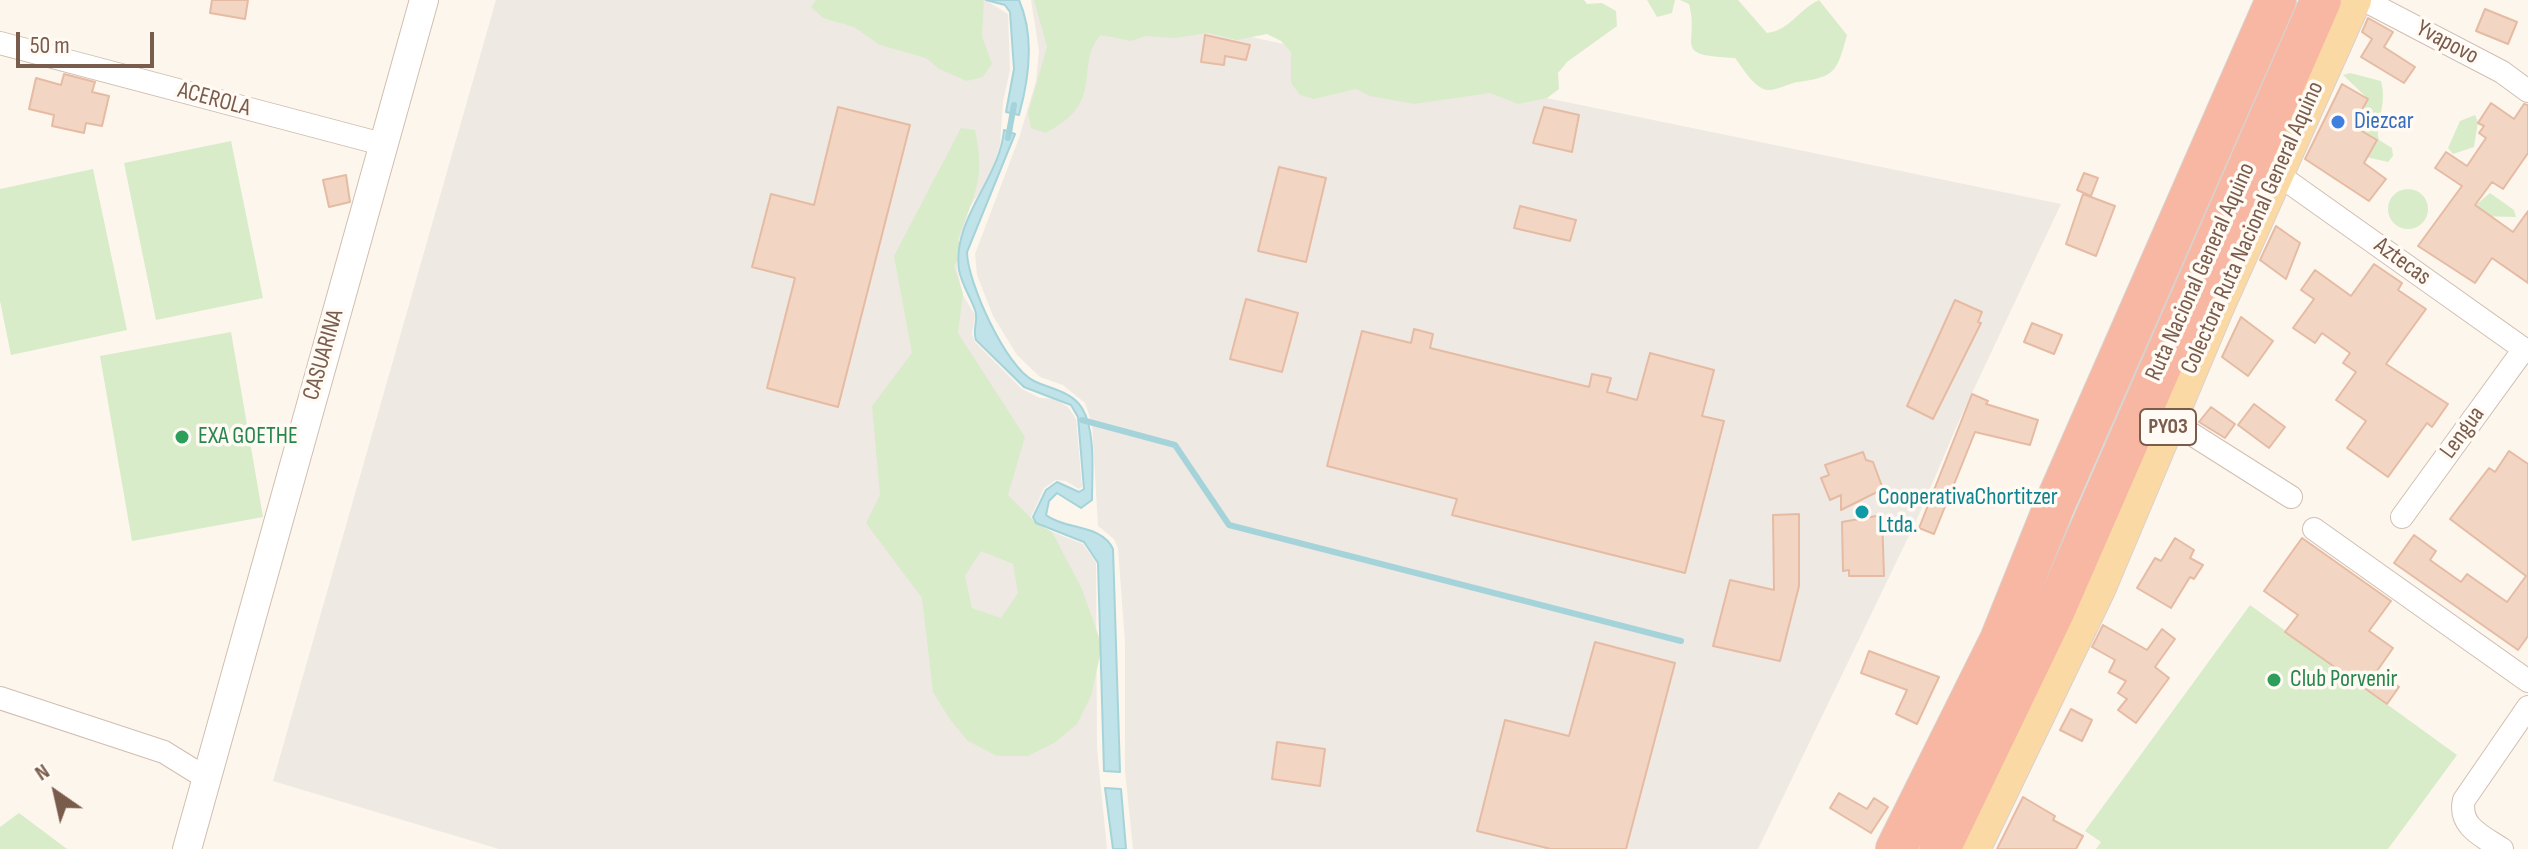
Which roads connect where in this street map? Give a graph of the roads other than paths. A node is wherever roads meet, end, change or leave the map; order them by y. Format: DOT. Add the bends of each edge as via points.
graph roads {
  1 [pos="424,0"];
  2 [pos="2276,0"];
  3 [pos="2321,0"];
  4 [pos="2353,0"];
  5 [pos="2364,0"];
  6 [pos="0,43"];
  7 [pos="2528,91"];
  8 [pos="382,144"];
  9 [pos="2276,173"];
  10 [pos="2215,309"];
  11 [pos="2526,350"];
  12 [pos="2171,421"];
  13 [pos="2291,497"];
  14 [pos="2402,517"];
  15 [pos="2314,529"];
  16 [pos="2054,612"];
  17 [pos="2528,681"];
  18 [pos="0,698"];
  19 [pos="2528,707"];
  20 [pos="206,778"];
  21 [pos="187,849"];
  22 [pos="1896,849"];
  23 [pos="1940,849"];
  24 [pos="1972,849"];
  25 [pos="2502,849"];
  1 -- 8 [label="street, CASUARINA"];
  2 -- 22 [label="highway, Ruta Nacional General Aquino" via="2000,640"];
  3 -- 16 [label="highway, Ruta Nacional General Aquino / PY03"];
  4 -- 9 [label="main road, Colectora Ruta Nacional General Aquino / PY03"];
  5 -- 7 [label="street, Yvapovo"];
  6 -- 8 [label="street, ACEROLA"];
  8 -- 20 [label="street, CASUARINA"];
  9 -- 10 [label="main road, Colectora Ruta Nacional General Aquino / PY03"];
  9 -- 11 [label="street, Aztecas"];
  10 -- 12 [label="main road, Colectora Ruta Nacional General Aquino / PY03"];
  10 -- 16 [label="main road"];
  11 -- 14 [label="street, Lengua"];
  12 -- 13 [label="street"];
  12 -- 24 [label="main road, Colectora Ruta Nacional General Aquino / PY03"];
  15 -- 17 [label="street"];
  16 -- 23 [label="highway, Ruta Nacional General Aquino / PY03"];
  18 -- 20 [label="street" via="164,752"];
  19 -- 25 [label="street" via="2461,812 2465,822"];
  20 -- 21 [label="street, CASUARINA"];
}
